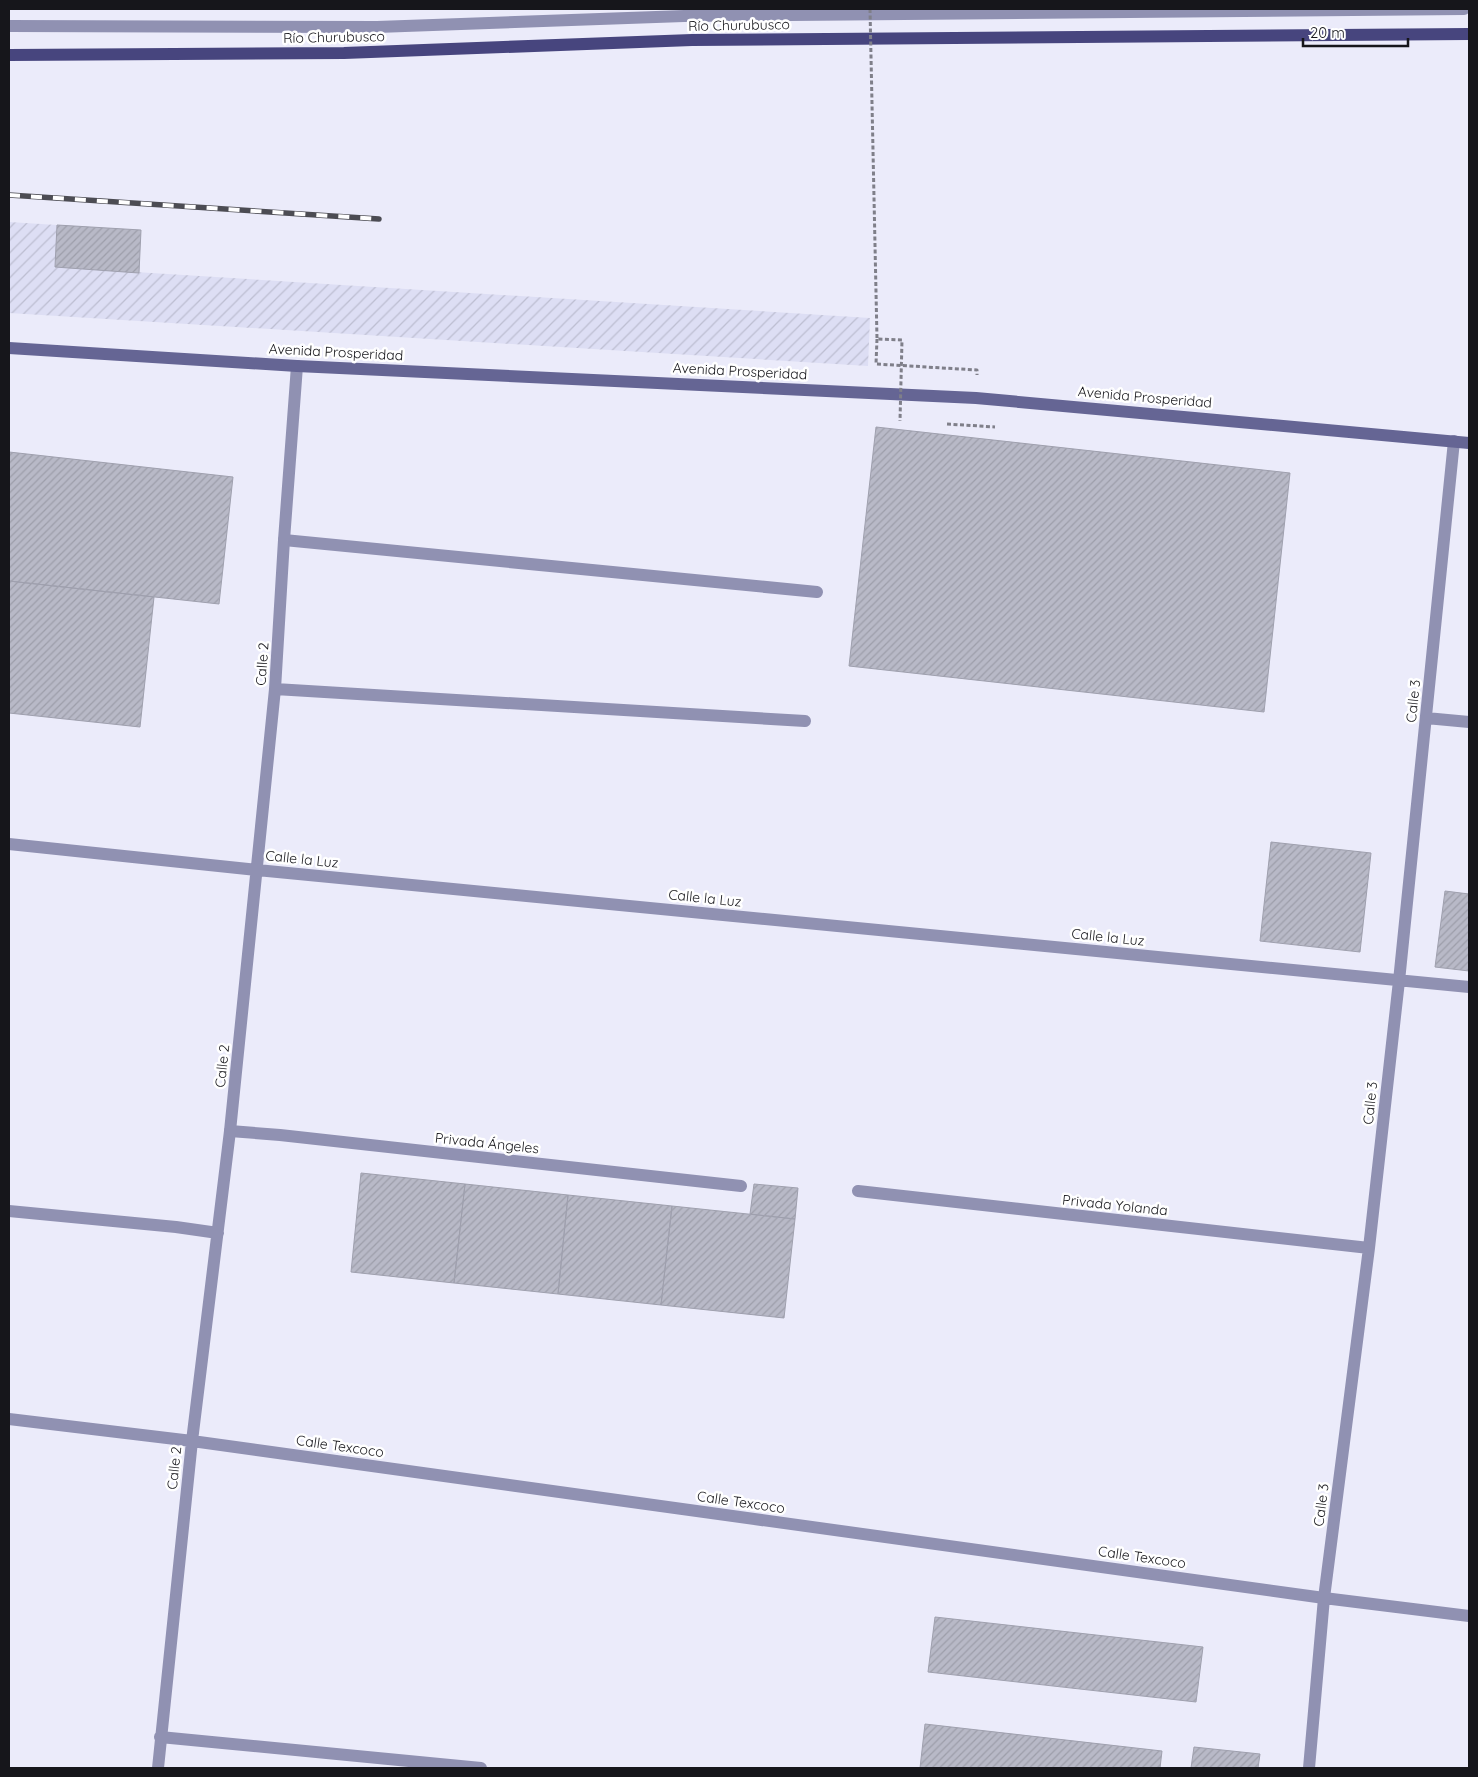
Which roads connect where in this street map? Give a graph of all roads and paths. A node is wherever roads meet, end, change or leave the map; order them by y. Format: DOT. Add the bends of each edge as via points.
graph roads {
  1 [pos="870,9"];
  2 [pos="1464,9"];
  3 [pos="9,26"];
  4 [pos="1469,34"];
  5 [pos="9,55"];
  6 [pos="877,338"];
  7 [pos="9,348"];
  8 [pos="297,366"];
  9 [pos="977,370"];
  10 [pos="909,421"];
  11 [pos="938,423"];
  12 [pos="1005,428"];
  13 [pos="1454,441"];
  14 [pos="1469,442"];
  15 [pos="284,540"];
  16 [pos="817,592"];
  17 [pos="275,689"];
  18 [pos="1426,718"];
  19 [pos="805,721"];
  20 [pos="1469,722"];
  21 [pos="9,844"];
  22 [pos="257,870"];
  23 [pos="1399,980"];
  24 [pos="1469,987"];
  25 [pos="230,1131"];
  26 [pos="740,1186"];
  27 [pos="858,1191"];
  28 [pos="9,1211"];
  29 [pos="218,1233"];
  30 [pos="1369,1248"];
  31 [pos="9,1419"];
  32 [pos="192,1441"];
  33 [pos="1324,1598"];
  34 [pos="1469,1616"];
  35 [pos="160,1737"];
  36 [pos="158,1768"];
  37 [pos="481,1768"];
  38 [pos="1309,1768"];
  1 -- 6 [label="path, bridge"];
  2 -- 3 [label="street" via="684,16 377,27"];
  4 -- 5 [label="main road, Río Churubusco" via="692,40 344,53"];
  6 -- 9 [label="path" via="876,364"];
  6 -- 10 [label="path, bridge" via="902,340 900,421"];
  7 -- 8 [label="street, Avenida Prosperidad"];
  8 -- 13 [label="street, Avenida Prosperidad" via="976,398"];
  8 -- 15 [label="street, Calle 2"];
  11 -- 12 [label="path"];
  13 -- 14 [label="street, Avenida Prosperidad"];
  13 -- 18 [label="street, Calle 3"];
  15 -- 16 [label="street"];
  15 -- 17 [label="street, Calle 2"];
  17 -- 19 [label="street"];
  17 -- 22 [label="street, Calle 2"];
  18 -- 20 [label="street"];
  18 -- 23 [label="street, Calle 3"];
  21 -- 22 [label="street, Calle la Luz"];
  22 -- 23 [label="street, Calle la Luz"];
  22 -- 25 [label="street, Calle 2"];
  23 -- 24 [label="street, Calle la Luz"];
  23 -- 30 [label="street, Calle 3"];
  25 -- 26 [label="street, Privada Ángeles"];
  25 -- 29 [label="street, Calle 2"];
  27 -- 30 [label="street, Privada Yolanda"];
  28 -- 29 [label="street"];
  29 -- 32 [label="street, Calle 2"];
  30 -- 33 [label="street, Calle 3"];
  31 -- 32 [label="street, Calle Texcoco"];
  32 -- 33 [label="street, Calle Texcoco"];
  32 -- 35 [label="street, Calle 2"];
  33 -- 34 [label="street, Calle Texcoco"];
  33 -- 38 [label="street, Calle 3"];
  35 -- 36 [label="street, Calle 2"];
  35 -- 37 [label="street"];
}
